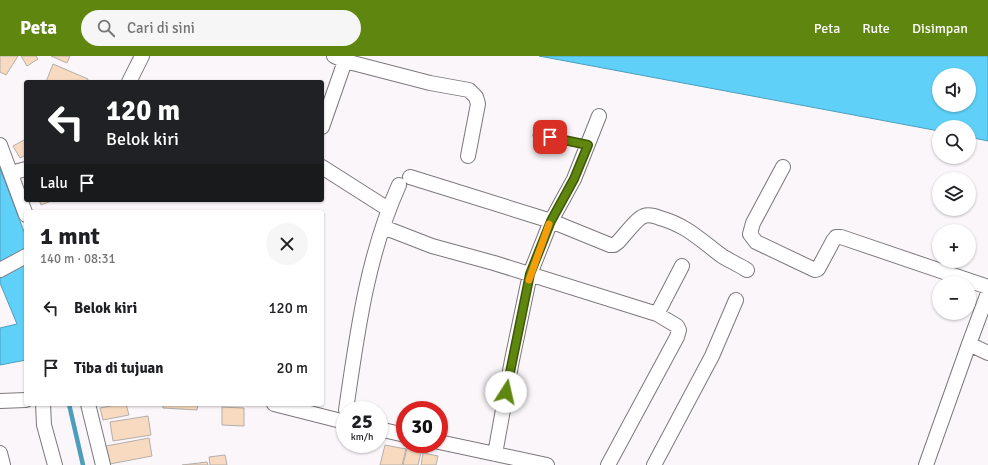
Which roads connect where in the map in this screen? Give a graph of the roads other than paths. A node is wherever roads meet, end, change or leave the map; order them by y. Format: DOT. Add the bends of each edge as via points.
graph roads {
  1 [pos="142,56"];
  2 [pos="339,58"];
  3 [pos="130,80"];
  4 [pos="599,116"];
  5 [pos="324,119"];
  6 [pos="537,135"];
  7 [pos="0,145"];
  8 [pos="588,145"];
  9 [pos="468,156"];
  10 [pos="783,167"];
  11 [pos="324,168"];
  12 [pos="24,170"];
  13 [pos="11,173"];
  14 [pos="388,209"];
  15 [pos="24,210"];
  16 [pos="551,221"];
  17 [pos="383,227"];
  18 [pos="24,257"];
  19 [pos="682,266"];
  20 [pos="0,270"];
  21 [pos="746,270"];
  22 [pos="530,274"];
  23 [pos="988,287"];
  24 [pos="988,293"];
  25 [pos="736,300"];
  26 [pos="657,314"];
  27 [pos="969,344"];
  28 [pos="988,353"];
  29 [pos="24,400"];
  30 [pos="0,401"];
  31 [pos="347,401"];
  32 [pos="43,406"];
  33 [pos="88,406"];
  34 [pos="285,406"];
  35 [pos="336,415"];
  36 [pos="448,444"];
  37 [pos="0,453"];
  38 [pos="495,454"];
  39 [pos="3,465"];
  40 [pos="55,465"];
  41 [pos="103,465"];
  42 [pos="547,465"];
  43 [pos="608,465"];
  44 [pos="654,465"];
  45 [pos="926,465"];
  1 -- 3 [label="street"];
  2 -- 5 [label="street"];
  2 -- 9 [label="street" via="430,83 469,90 476,97 478,104"];
  4 -- 8 [label="street"];
  6 -- 8 [label="lane"];
  7 -- 13 [label="street"];
  8 -- 16 [label="street" via="574,179"];
  10 -- 23 [label="street" via="753,223 750,234 756,242 815,270 818,269 833,241 841,237"];
  11 -- 14 [label="street"];
  12 -- 13 [label="street"];
  13 -- 15 [label="street"];
  14 -- 16 [label="street" via="404,181"];
  14 -- 17 [label="street"];
  16 -- 21 [label="street" via="614,245 645,216 670,220 697,235"];
  16 -- 22 [label="street"];
  17 -- 22 [label="street" via="432,246"];
  17 -- 31 [label="street" via="364,296"];
  18 -- 20 [label="street"];
  19 -- 26 [label="street"];
  22 -- 26 [label="street"];
  22 -- 38 [label="street"];
  24 -- 27 [label="street"];
  25 -- 44 [label="street" via="712,356"];
  26 -- 43 [label="street" via="676,326 679,330 677,337"];
  27 -- 28 [label="street"];
  27 -- 45 [label="street"];
  29 -- 30 [label="street"];
  32 -- 40 [label="street" via="44,425"];
  33 -- 41 [label="street"];
  34 -- 35 [label="street"];
  36 -- 38 [label="street"];
  37 -- 39 [label="street"];
  38 -- 42 [label="street"];
}
